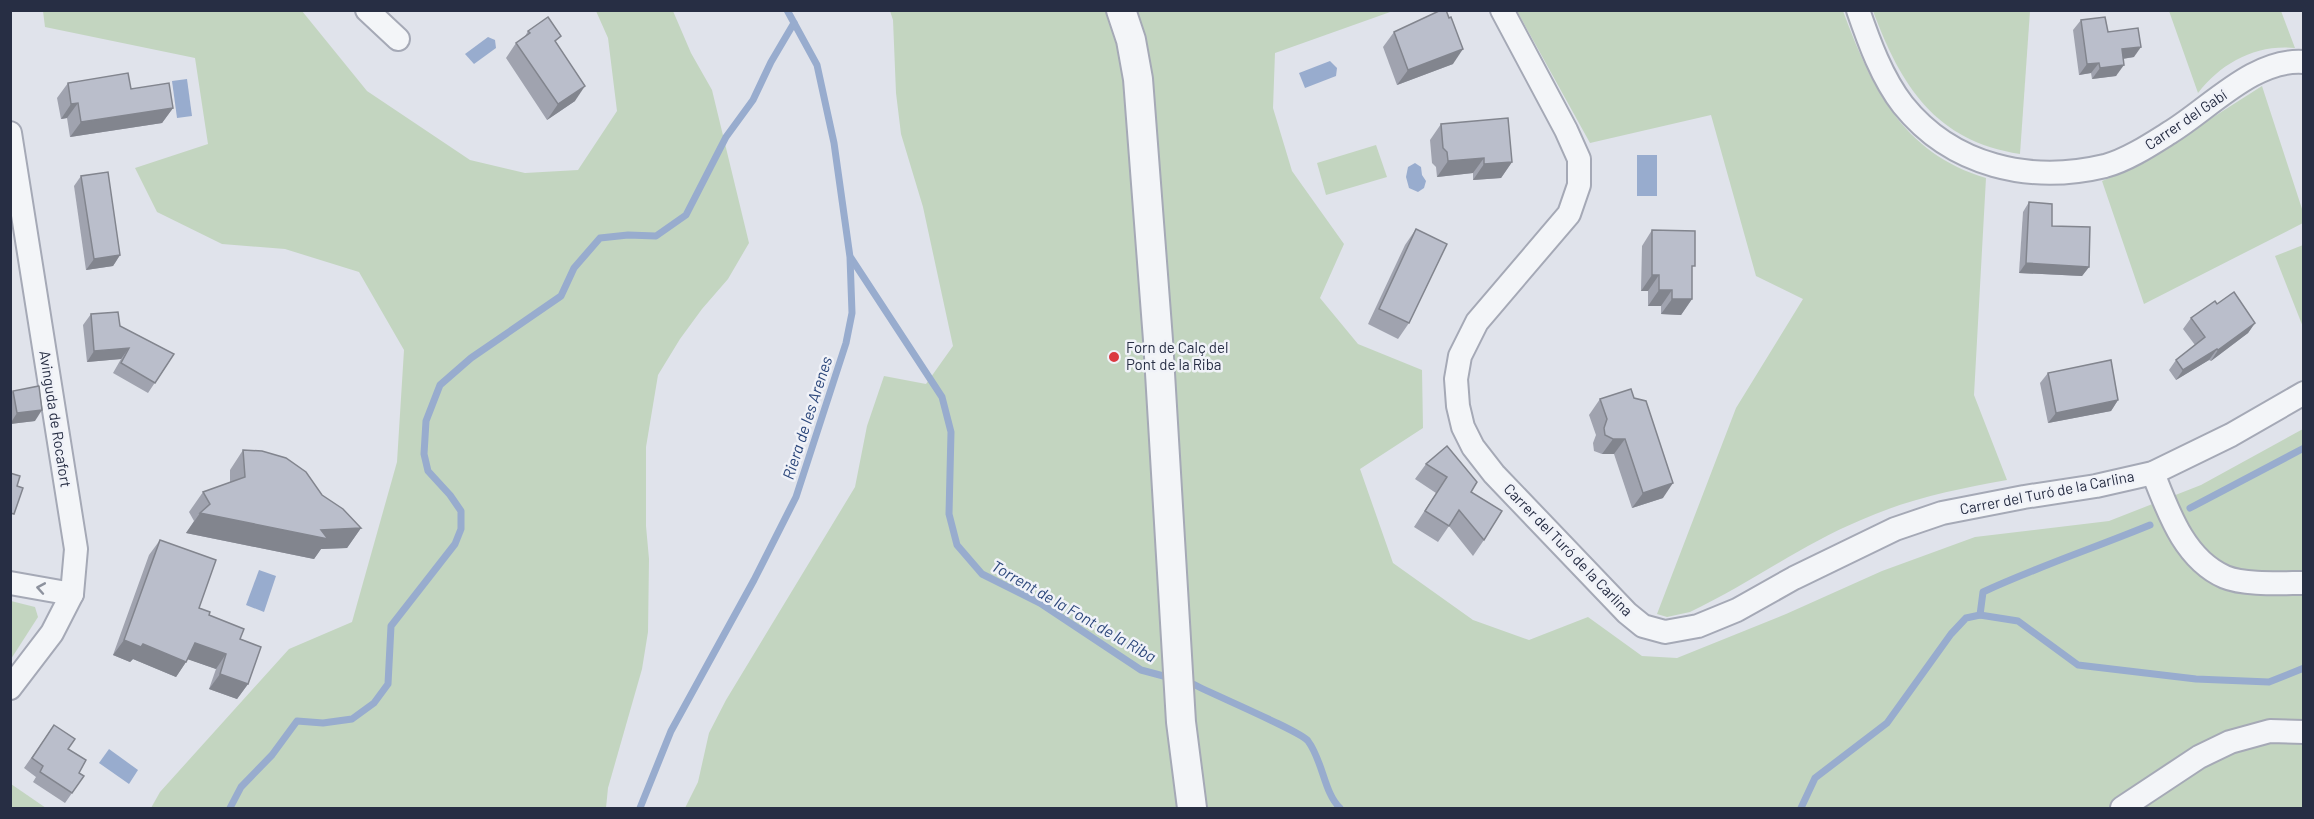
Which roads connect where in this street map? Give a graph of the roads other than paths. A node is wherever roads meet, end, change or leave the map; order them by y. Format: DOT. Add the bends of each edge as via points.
graph roads {
  1 [pos="367,10"];
  2 [pos="1121,10"];
  3 [pos="1502,10"];
  4 [pos="1858,10"];
  5 [pos="398,39"];
  6 [pos="2304,62"];
  7 [pos="10,133"];
  8 [pos="2304,393"];
  9 [pos="2152,473"];
  10 [pos="10,583"];
  11 [pos="2304,583"];
  12 [pos="72,594"];
  13 [pos="10,688"];
  14 [pos="2304,732"];
  15 [pos="1192,808"];
  16 [pos="2122,808"];
  1 -- 5 [label="street"];
  2 -- 15 [label="street" via="1138,79 1174,630"];
  3 -- 9 [label="street, Carrer del Turó de la Carlina" via="1579,159 1579,185 1569,214 1477,322 1460,356 1456,379 1458,406 1473,447 1494,474 1643,626 1665,632 1698,626 1895,529 1942,513"];
  4 -- 6 [label="street, Carrer del Gabí" via="1903,105 1928,130 1955,150 1985,164 2021,172 2062,173 2107,165 2172,132 2254,75 2273,66"];
  7 -- 12 [label="street, Avinguda de Rocafort" via="76,549"];
  8 -- 9 [label="street, Carrer del Turó de la Carlina" via="2231,435"];
  9 -- 11 [label="street" via="2176,526 2200,561 2226,577 2240,580"];
  12 -- 10 [label="street, one-way"];
  12 -- 13 [label="street, Avinguda de Rocafort" via="52,633"];
  14 -- 16 [label="street" via="2270,731 2230,742 2199,757"];
}
